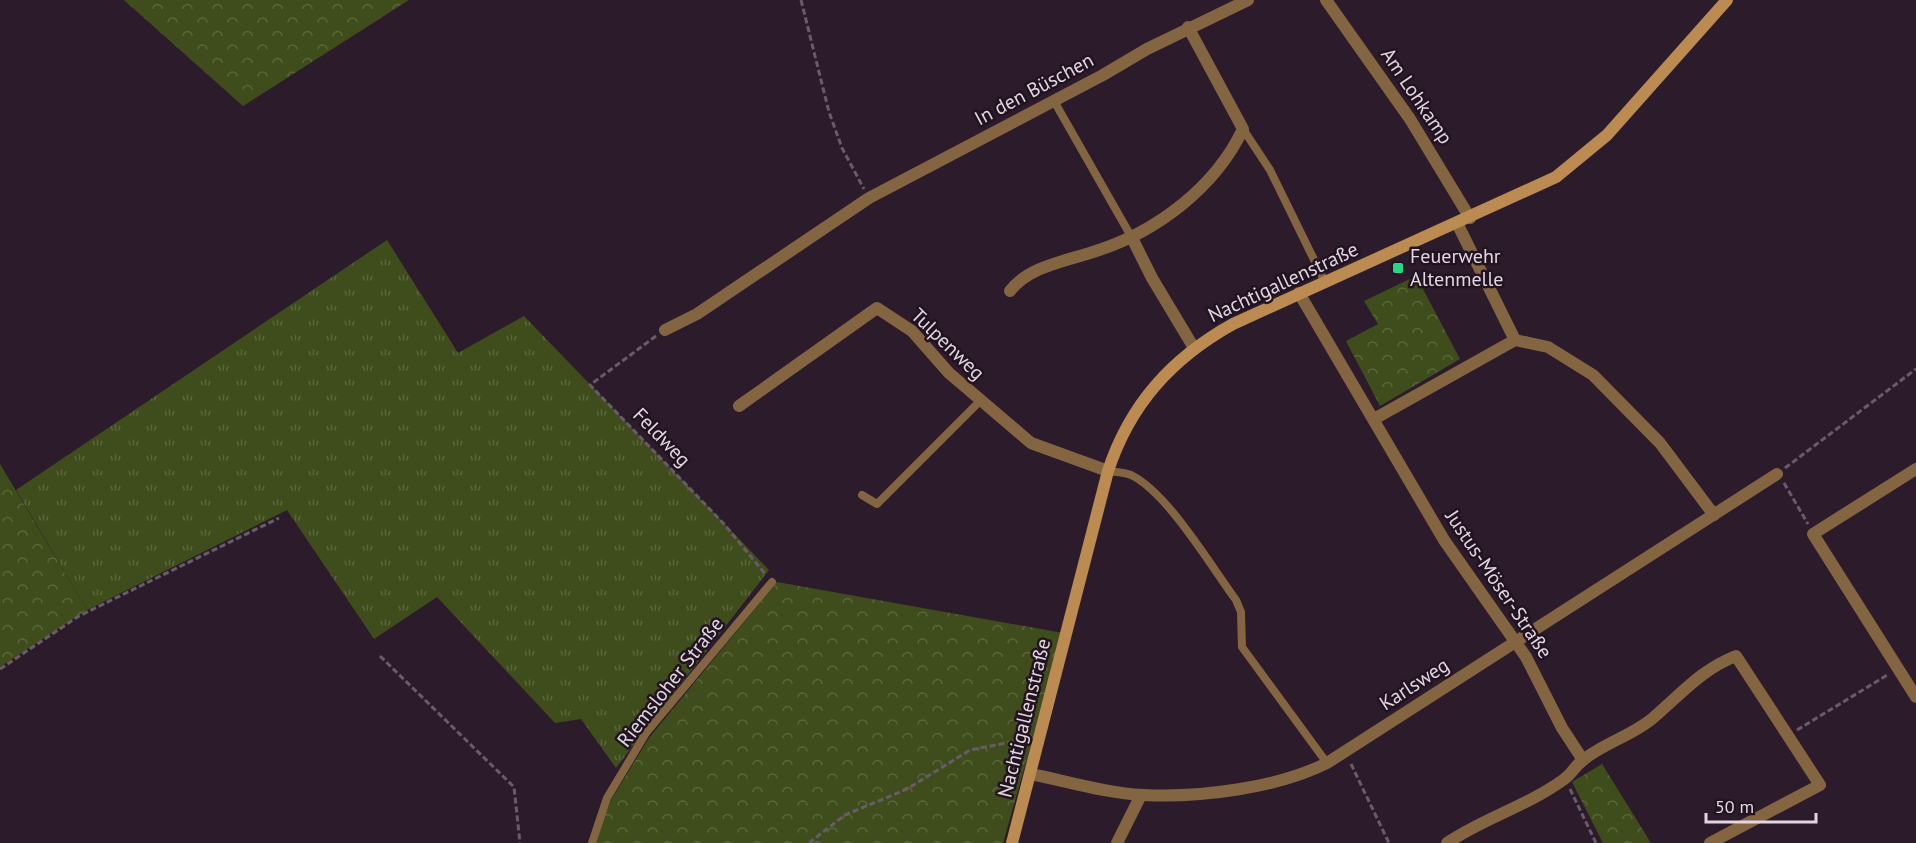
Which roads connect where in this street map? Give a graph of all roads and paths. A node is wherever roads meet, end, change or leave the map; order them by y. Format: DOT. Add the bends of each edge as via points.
graph roads {
  1 [pos="801,0"];
  2 [pos="1248,0"];
  3 [pos="1326,0"];
  4 [pos="1727,0"];
  5 [pos="1188,27"];
  6 [pos="1054,101"];
  7 [pos="1243,129"];
  8 [pos="869,198"];
  9 [pos="1470,218"];
  10 [pos="1457,223"];
  11 [pos="1132,238"];
  12 [pos="1325,282"];
  13 [pos="1010,291"];
  14 [pos="1299,293"];
  15 [pos="665,330"];
  16 [pos="1515,340"];
  17 [pos="1194,348"];
  18 [pos="1916,369"];
  19 [pos="980,401"];
  20 [pos="739,406"];
  21 [pos="1374,419"];
  22 [pos="1916,469"];
  23 [pos="1108,471"];
  24 [pos="1777,474"];
  25 [pos="862,495"];
  26 [pos="1714,515"];
  27 [pos="279,518"];
  28 [pos="1813,534"];
  29 [pos="772,582"];
  30 [pos="1515,642"];
  31 [pos="380,656"];
  32 [pos="1898,668"];
  33 [pos="0,669"];
  34 [pos="1916,698"];
  35 [pos="1788,736"];
  36 [pos="1037,745"];
  37 [pos="1345,751"];
  38 [pos="1583,760"];
  39 [pos="1327,763"];
  40 [pos="1030,774"];
  41 [pos="1565,779"];
  42 [pos="1141,795"];
  43 [pos="520,843"];
  44 [pos="592,843"];
  45 [pos="809,843"];
  46 [pos="1012,843"];
  47 [pos="1117,843"];
  48 [pos="1389,843"];
  49 [pos="1447,843"];
  50 [pos="1596,843"];
  51 [pos="1710,843"];
  1 -- 8 [label="path" via="829,112 842,148"];
  2 -- 5 [label="street"];
  3 -- 9 [label="street, Am Lohkamp" via="1416,127"];
  4 -- 9 [label="street, Nachtigallenstraße" via="1632,109 1585,155 1556,177"];
  5 -- 6 [label="street, In den Büschen"];
  5 -- 7 [label="street"];
  6 -- 8 [label="street, In den Büschen"];
  6 -- 11 [label="lane"];
  7 -- 11 [label="street" via="1232,153 1201,187 1159,222"];
  7 -- 12 [label="lane" via="1274,179"];
  8 -- 15 [label="street, In den Büschen" via="697,314"];
  9 -- 10 [label="street, Nachtigallenstraße"];
  10 -- 12 [label="street, Nachtigallenstraße"];
  10 -- 16 [label="street"];
  11 -- 13 [label="street" via="1045,267 1016,283"];
  11 -- 17 [label="street"];
  12 -- 14 [label="street, Nachtigallenstraße"];
  14 -- 17 [label="street, Nachtigallenstraße" via="1233,324"];
  14 -- 21 [label="street, Justus-Möser-Straße"];
  15 -- 29 [label="path, Feldweg" via="590,385 724,524"];
  16 -- 21 [label="street"];
  16 -- 26 [label="street" via="1548,347 1593,375 1660,443"];
  17 -- 23 [label="street, Nachtigallenstraße" via="1147,393 1118,439"];
  18 -- 24 [label="path"];
  19 -- 20 [label="street, Tulpenweg" via="912,331 877,308"];
  19 -- 23 [label="street, Tulpenweg" via="1031,443"];
  19 -- 25 [label="lane" via="878,504"];
  21 -- 30 [label="street, Justus-Möser-Straße" via="1444,540"];
  22 -- 28 [label="street"];
  23 -- 36 [label="street, Nachtigallenstraße"];
  23 -- 39 [label="lane" via="1130,475 1166,505 1236,600 1242,647"];
  24 -- 26 [label="street, Karlsweg"];
  24 -- 28 [label="path"];
  26 -- 30 [label="street, Karlsweg"];
  27 -- 33 [label="path" via="79,616"];
  28 -- 32 [label="street"];
  29 -- 44 [label="lane, Riemsloher Straße" via="646,733 607,798"];
  30 -- 37 [label="street, Karlsweg"];
  30 -- 38 [label="street, Justus-Möser-Straße"];
  31 -- 43 [label="path" via="514,787"];
  32 -- 34 [label="street"];
  32 -- 35 [label="path"];
  35 -- 38 [label="street" via="1736,656 1715,664 1651,719"];
  35 -- 51 [label="street" via="1820,785"];
  36 -- 40 [label="street, Nachtigallenstraße"];
  36 -- 45 [label="path" via="1011,742 970,750 907,789 845,814"];
  37 -- 39 [label="street, Karlsweg"];
  37 -- 48 [label="path"];
  38 -- 41 [label="street"];
  39 -- 42 [label="street, Karlsweg" via="1281,782 1184,795"];
  40 -- 42 [label="street, Karlsweg"];
  40 -- 46 [label="street, Nachtigallenstraße"];
  41 -- 49 [label="street"];
  41 -- 50 [label="path"];
  42 -- 47 [label="street"];
}
